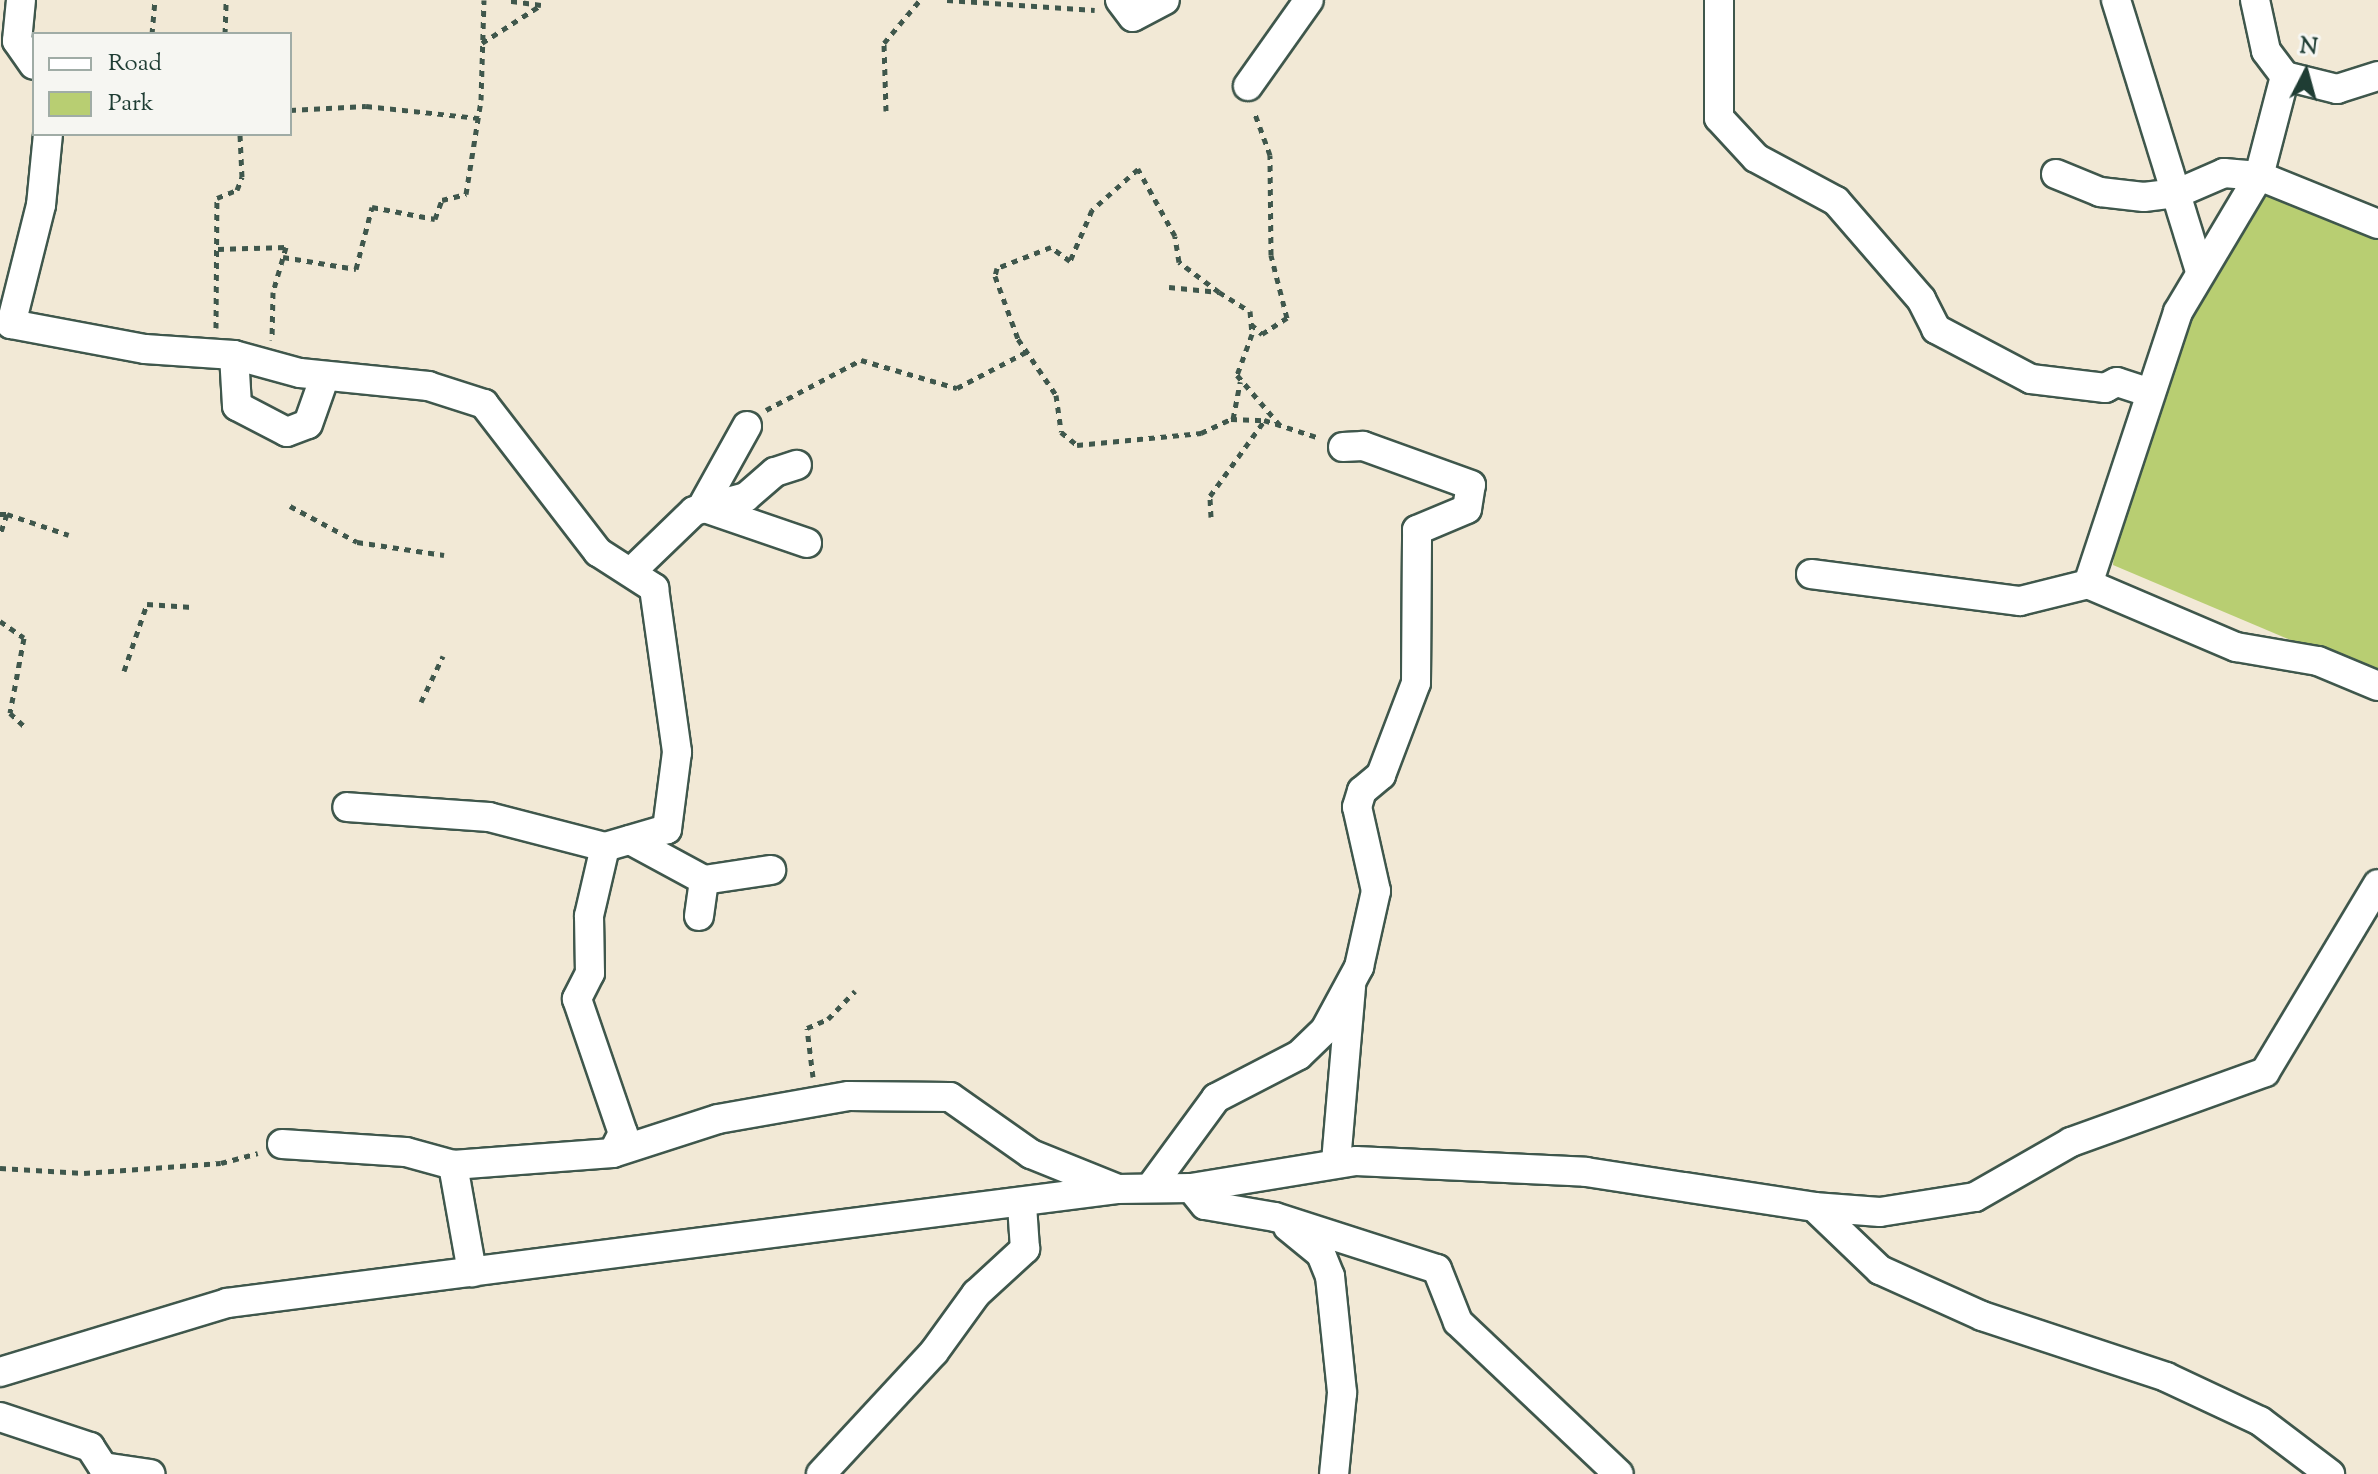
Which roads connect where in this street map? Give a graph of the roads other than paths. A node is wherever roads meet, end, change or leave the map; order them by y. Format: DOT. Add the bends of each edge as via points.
graph roads {
  1 [pos="21,0"];
  2 [pos="1120,0"];
  3 [pos="1165,0"];
  4 [pos="1309,0"];
  5 [pos="1719,0"];
  6 [pos="2116,0"];
  7 [pos="2255,0"];
  8 [pos="32,62"];
  9 [pos="2285,76"];
  10 [pos="2378,76"];
  11 [pos="1248,86"];
  12 [pos="48,136"];
  13 [pos="2056,174"];
  14 [pos="2259,176"];
  15 [pos="2178,193"];
  16 [pos="2378,224"];
  17 [pos="2200,271"];
  18 [pos="225,354"];
  19 [pos="325,376"];
  20 [pos="2148,392"];
  21 [pos="747,426"];
  22 [pos="1343,447"];
  23 [pos="797,465"];
  24 [pos="702,507"];
  25 [pos="807,543"];
  26 [pos="634,569"];
  27 [pos="1811,574"];
  28 [pos="2088,584"];
  29 [pos="2378,686"];
  30 [pos="347,807"];
  31 [pos="618,843"];
  32 [pos="771,870"];
  33 [pos="704,880"];
  34 [pos="2378,884"];
  35 [pos="699,916"];
  36 [pos="1351,987"];
  37 [pos="282,1144"];
  38 [pos="613,1153"];
  39 [pos="1336,1162"];
  40 [pos="453,1165"];
  41 [pos="1150,1188"];
  42 [pos="1191,1188"];
  43 [pos="1117,1189"];
  44 [pos="1022,1205"];
  45 [pos="1814,1207"];
  46 [pos="1275,1217"];
  47 [pos="472,1272"];
  48 [pos="0,1372"];
  49 [pos="0,1417"];
  50 [pos="150,1474"];
  51 [pos="821,1474"];
  52 [pos="1334,1474"];
  53 [pos="1619,1474"];
  54 [pos="2330,1474"];
  1 -- 8 [label="street" via="17,41"];
  2 -- 3 [label="street" via="1133,17"];
  4 -- 11 [label="street"];
  5 -- 20 [label="street" via="1713,87 1719,118 1756,158 1836,201 1921,299 1936,329 2031,379 2105,388 2117,382"];
  6 -- 15 [label="street"];
  7 -- 9 [label="street" via="2266,51"];
  9 -- 10 [label="street" via="2337,89"];
  9 -- 14 [label="street"];
  12 -- 18 [label="street" via="41,205 11,324 145,349"];
  13 -- 15 [label="street" via="2100,192"];
  14 -- 15 [label="street" via="2224,173"];
  14 -- 16 [label="street"];
  14 -- 17 [label="street"];
  15 -- 17 [label="street"];
  17 -- 20 [label="street"];
  18 -- 19 [label="street"];
  18 -- 19 [label="street" via="237,406 287,432 308,424"];
  19 -- 26 [label="street" via="428,386 484,404 598,552"];
  20 -- 28 [label="street"];
  21 -- 24 [label="street"];
  22 -- 36 [label="street" via="1363,446 1471,485 1467,509 1417,530 1416,683 1381,775 1362,791 1357,807 1376,891"];
  23 -- 24 [label="street" via="775,472 746,497"];
  24 -- 25 [label="street"];
  24 -- 26 [label="street"];
  26 -- 31 [label="street" via="654,588 677,752 667,829"];
  27 -- 28 [label="street" via="2020,601"];
  28 -- 29 [label="street" via="2236,647 2318,661"];
  30 -- 31 [label="street" via="489,817"];
  31 -- 33 [label="street"];
  31 -- 38 [label="street" via="589,916 590,973 577,999 591,1023 623,1133"];
  32 -- 33 [label="street"];
  33 -- 35 [label="street"];
  34 -- 45 [label="street" via="2265,1072 2071,1142 1975,1197 1880,1212"];
  36 -- 39 [label="street"];
  36 -- 41 [label="street" via="1299,1055 1216,1098"];
  37 -- 40 [label="street" via="406,1152"];
  38 -- 40 [label="street"];
  38 -- 43 [label="street" via="718,1119 816,1102 950,1097 1031,1154"];
  39 -- 42 [label="street"];
  39 -- 45 [label="street" via="1586,1172"];
  40 -- 47 [label="street"];
  41 -- 42 [label="street"];
  41 -- 43 [label="street"];
  42 -- 46 [label="street" via="1205,1205"];
  43 -- 44 [label="street"];
  44 -- 47 [label="street"];
  44 -- 51 [label="street" via="1025,1249 976,1294 934,1352"];
  45 -- 54 [label="street" via="1880,1270 1982,1316 2166,1377 2260,1421"];
  46 -- 52 [label="street" via="1321,1254 1330,1276 1342,1393"];
  46 -- 53 [label="street" via="1437,1269 1458,1322"];
  47 -- 48 [label="street" via="227,1303"];
  49 -- 50 [label="street" via="90,1447 103,1467"];
}
